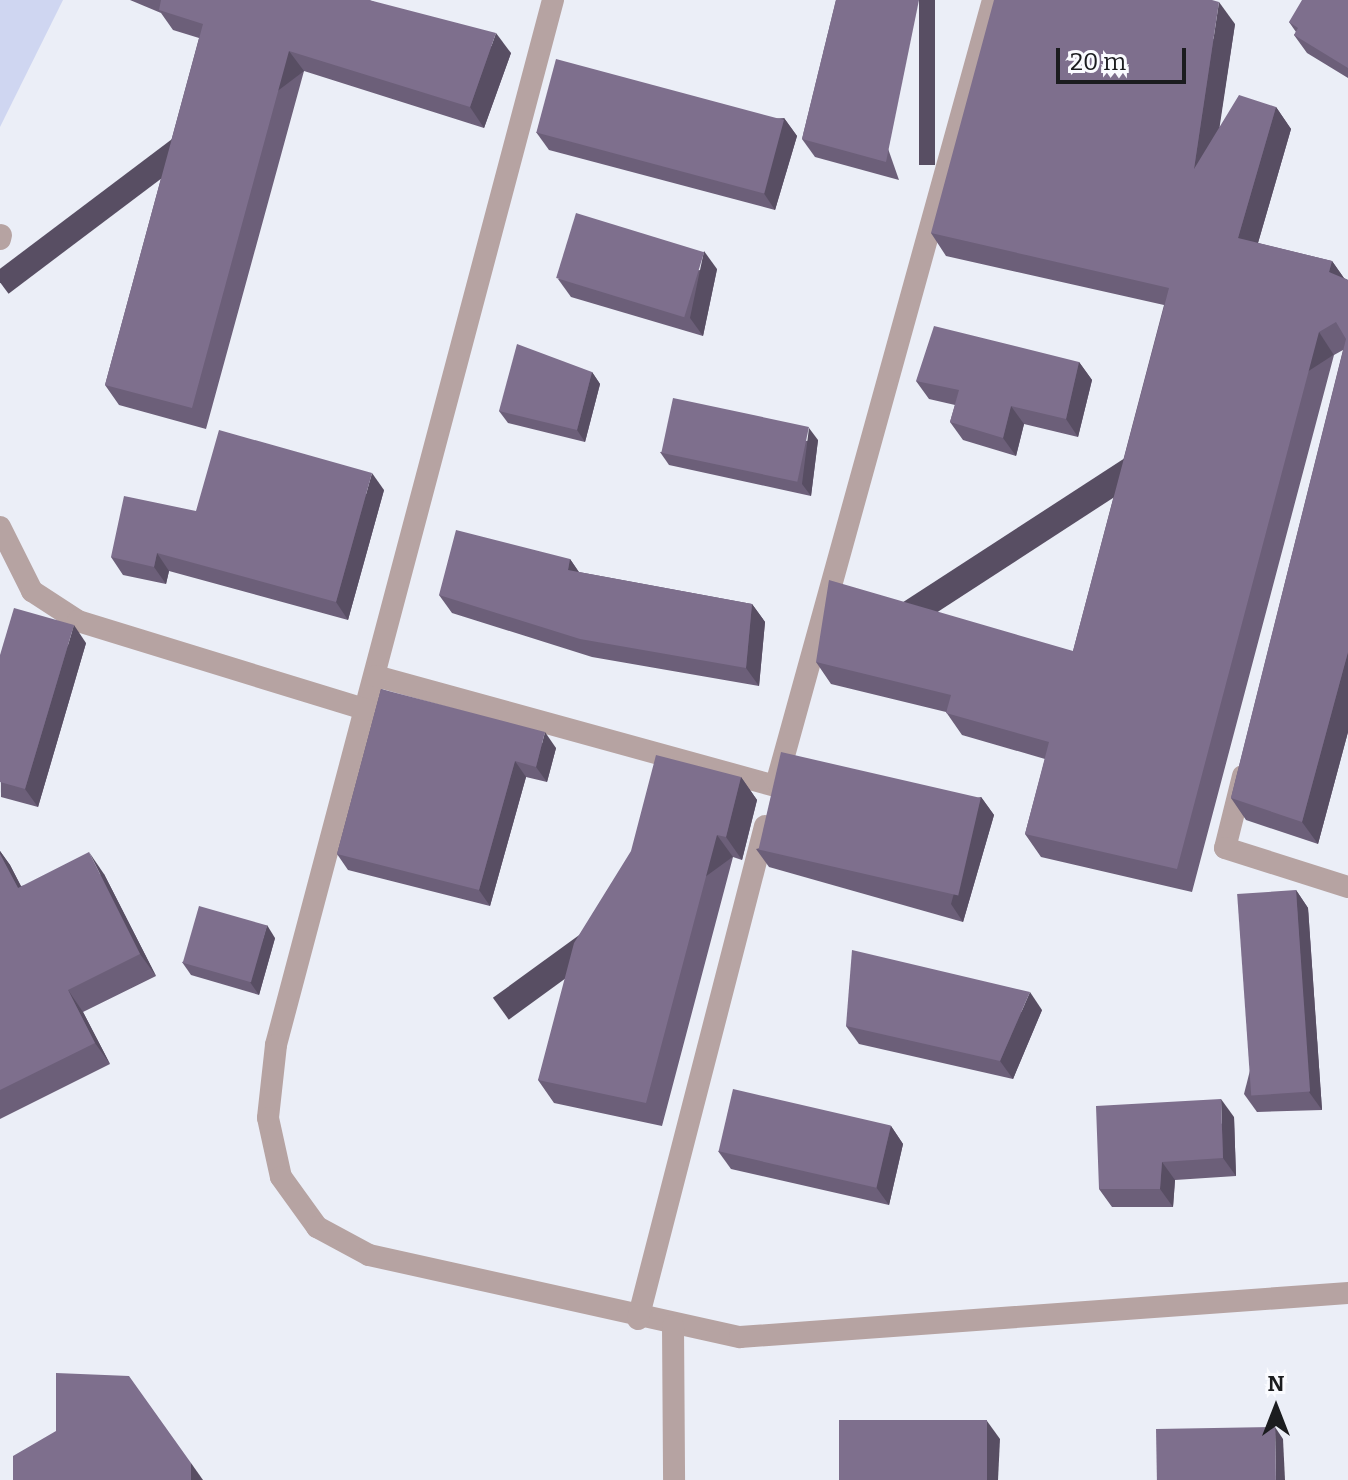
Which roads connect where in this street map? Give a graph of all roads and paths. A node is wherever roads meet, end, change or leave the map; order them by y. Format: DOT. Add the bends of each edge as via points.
graph roads {
  1 [pos="553,0"];
  2 [pos="993,0"];
  3 [pos="0,527"];
  4 [pos="376,676"];
  5 [pos="367,710"];
  6 [pos="1247,758"];
  7 [pos="775,786"];
  8 [pos="1348,887"];
  9 [pos="1348,1293"];
  10 [pos="638,1319"];
  11 [pos="673,1326"];
  12 [pos="674,1480"];
  1 -- 4 [label="lane"];
  2 -- 7 [label="lane"];
  3 -- 5 [label="lane" via="32,591 78,621"];
  4 -- 5 [label="lane"];
  4 -- 7 [label="lane"];
  5 -- 10 [label="lane" via="269,1077 268,1118 281,1177 317,1227 369,1255"];
  6 -- 8 [label="lane" via="1225,848"];
  7 -- 10 [label="lane"];
  9 -- 11 [label="lane" via="740,1337"];
  10 -- 11 [label="lane"];
  11 -- 12 [label="lane"];
}
